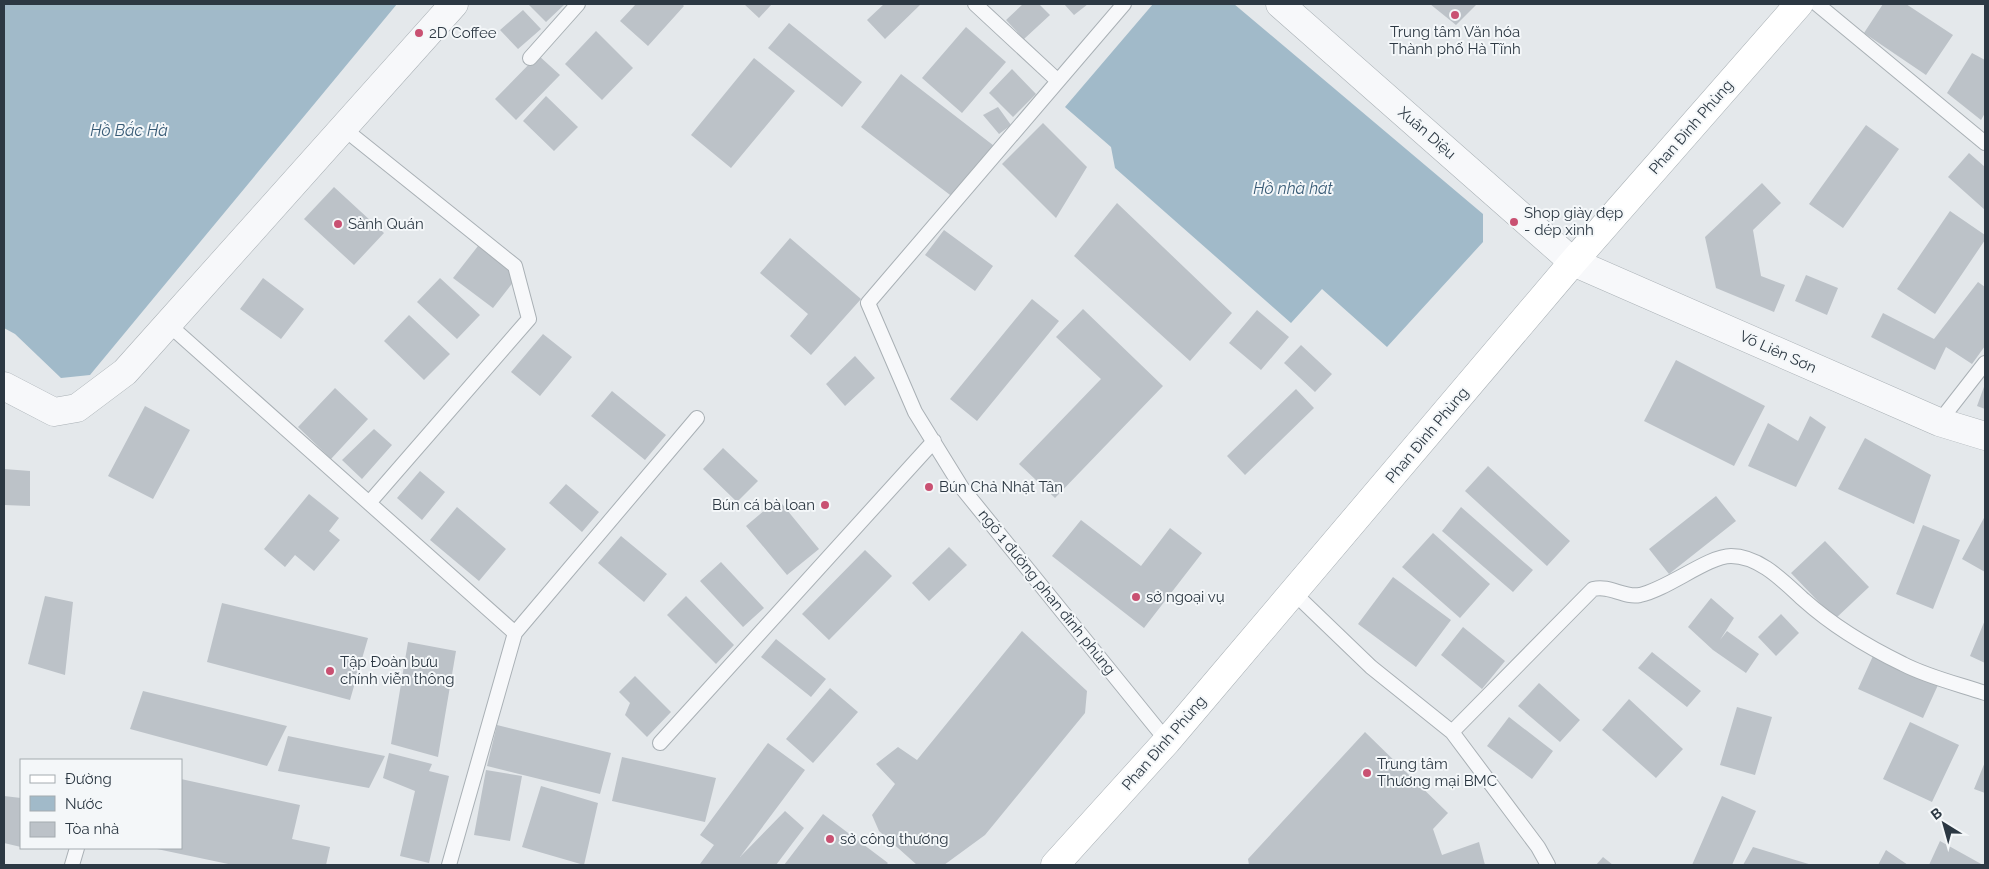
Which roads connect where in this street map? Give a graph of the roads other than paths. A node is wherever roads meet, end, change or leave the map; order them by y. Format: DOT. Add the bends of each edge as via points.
graph roads {
  1 [pos="454,4"];
  2 [pos="578,4"];
  3 [pos="975,4"];
  4 [pos="1124,4"];
  5 [pos="1280,4"];
  6 [pos="1799,4"];
  7 [pos="1817,4"];
  8 [pos="530,58"];
  9 [pos="1058,81"];
  10 [pos="343,128"];
  11 [pos="1985,142"];
  12 [pos="1574,262"];
  13 [pos="168,324"];
  14 [pos="1985,363"];
  15 [pos="4,386"];
  16 [pos="697,418"];
  17 [pos="1939,422"];
  18 [pos="1985,436"];
  19 [pos="934,442"];
  20 [pos="369,503"];
  21 [pos="1293,592"];
  22 [pos="514,633"];
  23 [pos="1985,693"];
  24 [pos="1452,732"];
  25 [pos="1167,741"];
  26 [pos="660,743"];
  27 [pos="77,849"];
  28 [pos="72,865"];
  29 [pos="449,865"];
  30 [pos="1055,865"];
  31 [pos="1548,865"];
  1 -- 10 [label="street"];
  2 -- 8 [label="lane"];
  3 -- 9 [label="lane"];
  4 -- 9 [label="lane"];
  5 -- 12 [label="street, Xuân Diệu"];
  6 -- 12 [label="main road, Phan Đình Phùng"];
  7 -- 11 [label="lane"];
  9 -- 19 [label="lane, ngõ 1 đường phan đình phùng" via="868,303 915,412"];
  10 -- 13 [label="street"];
  10 -- 20 [label="lane" via="516,266 529,319"];
  12 -- 17 [label="street, Võ Liên Sơn"];
  12 -- 21 [label="main road, Phan Đình Phùng"];
  13 -- 15 [label="street" via="125,372 77,408 54,412"];
  13 -- 20 [label="lane"];
  14 -- 17 [label="lane"];
  16 -- 22 [label="lane"];
  17 -- 18 [label="street, Võ Liên Sơn"];
  19 -- 25 [label="lane, ngõ 1 đường phan đình phùng" via="962,488"];
  19 -- 26 [label="lane"];
  20 -- 22 [label="lane"];
  21 -- 24 [label="lane" via="1372,667"];
  21 -- 25 [label="main road, Phan Đình Phùng"];
  22 -- 29 [label="lane"];
  23 -- 24 [label="lane" via="1904,665 1850,635 1776,575 1743,558 1730,556 1719,558 1640,595 1630,596 1603,587 1593,589"];
  24 -- 31 [label="lane"];
  25 -- 30 [label="main road, Phan Đình Phùng"];
  27 -- 28 [label="lane"];
}
